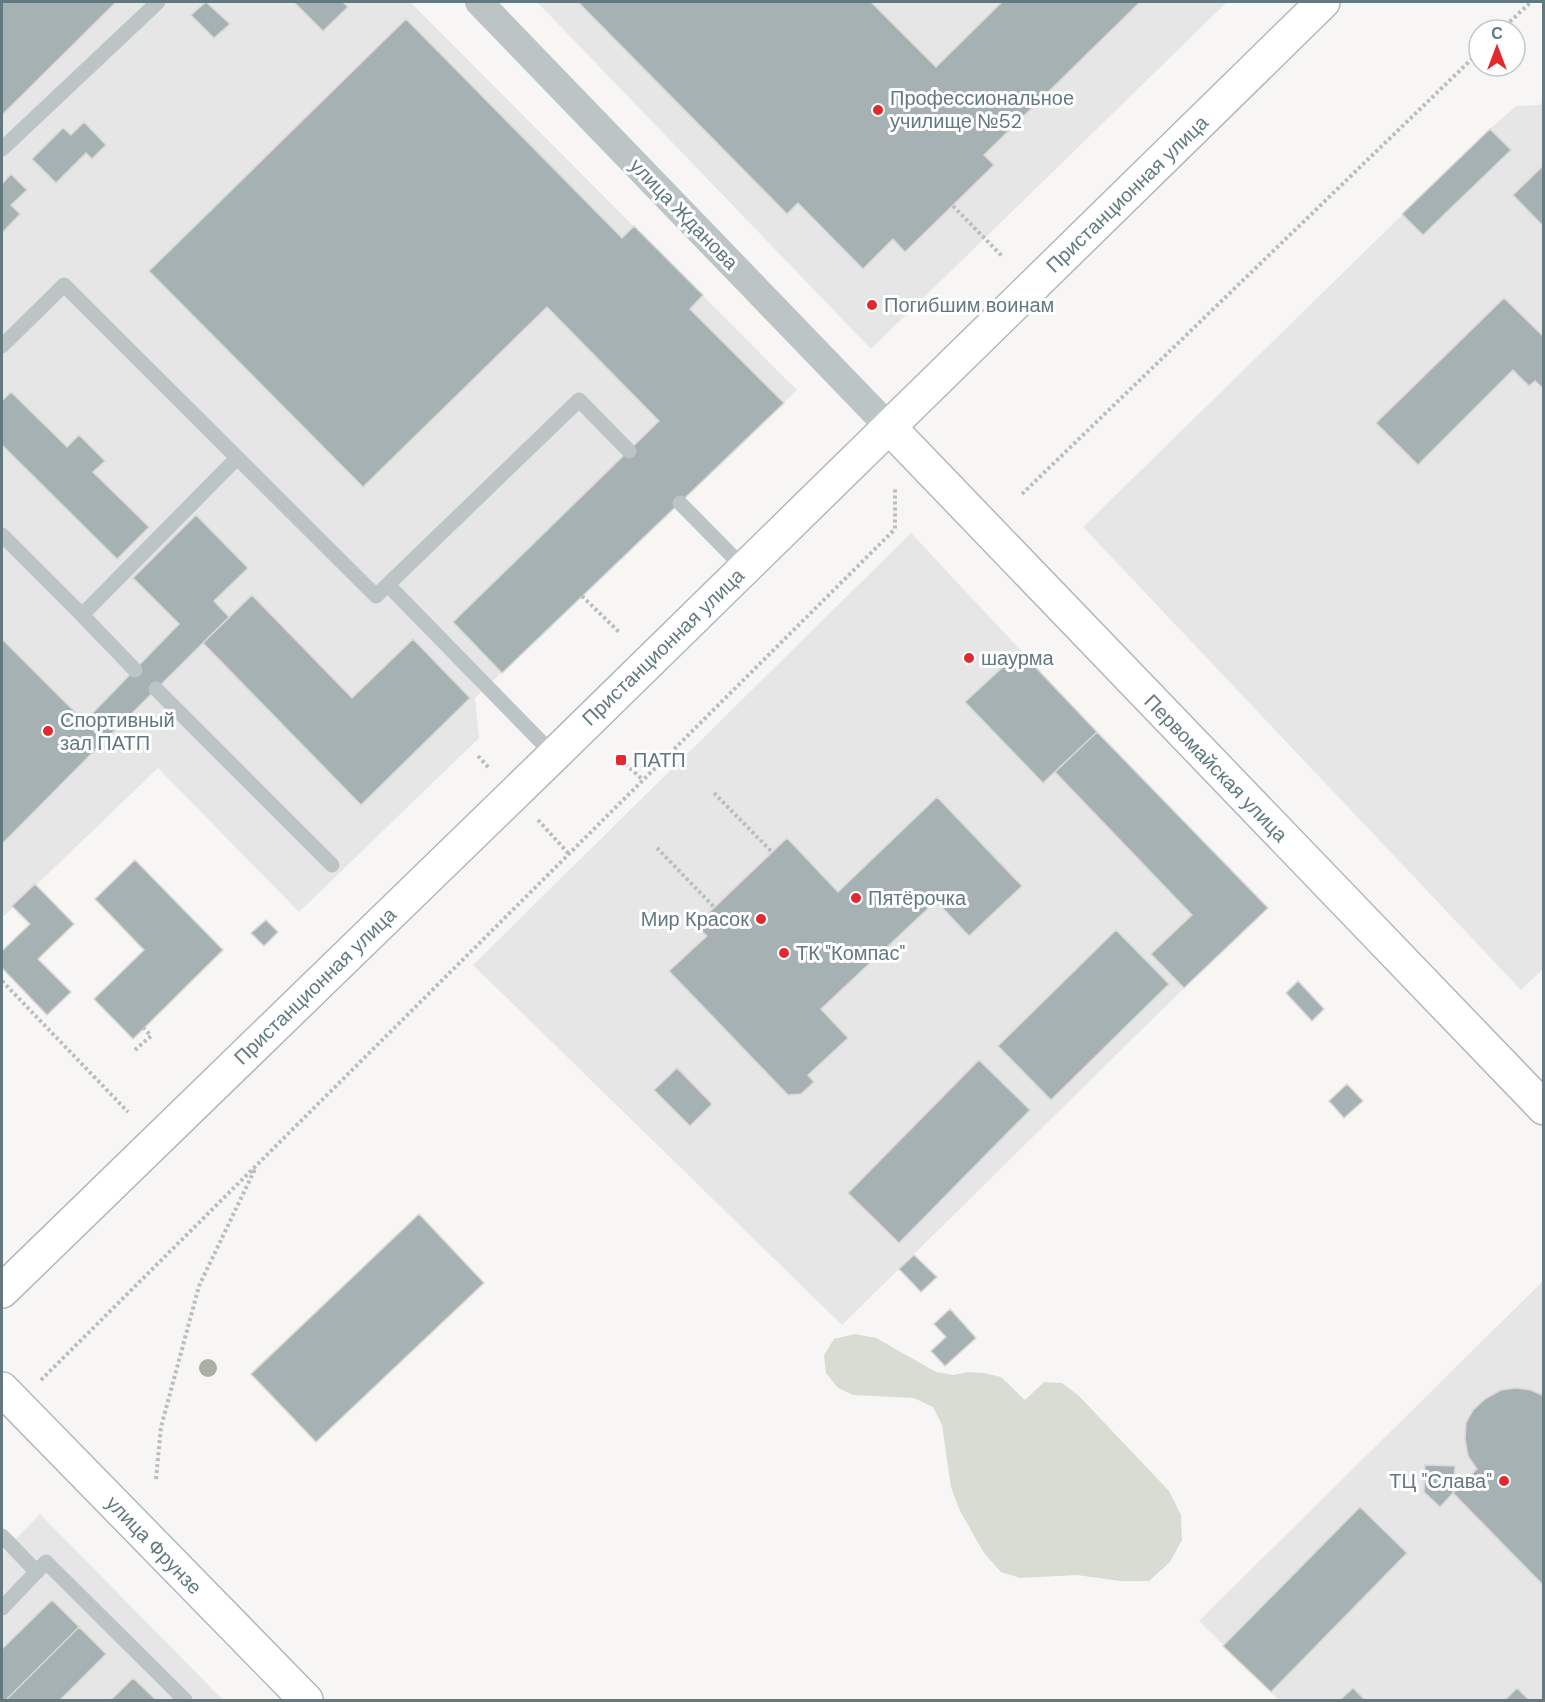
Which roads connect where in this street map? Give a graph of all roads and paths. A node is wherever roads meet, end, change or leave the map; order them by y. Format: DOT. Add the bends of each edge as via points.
graph roads {
  1 [pos="158,2"];
  2 [pos="479,2"];
  3 [pos="1323,2"];
  4 [pos="1531,2"];
  5 [pos="1514,18"];
  6 [pos="1467,64"];
  7 [pos="2,149"];
  8 [pos="953,206"];
  9 [pos="1002,256"];
  10 [pos="2,346"];
  11 [pos="889,427"];
  12 [pos="629,451"];
  13 [pos="236,459"];
  14 [pos="895,488"];
  15 [pos="1022,494"];
  16 [pos="680,503"];
  17 [pos="2,535"];
  18 [pos="744,568"];
  19 [pos="388,585"];
  20 [pos="582,596"];
  21 [pos="82,615"];
  22 [pos="619,632"];
  23 [pos="135,670"];
  24 [pos="156,689"];
  25 [pos="554,755"];
  26 [pos="621,759"];
  27 [pos="643,780"];
  28 [pos="714,792"];
  29 [pos="657,848"];
  30 [pos="772,852"];
  31 [pos="332,865"];
  32 [pos="714,907"];
  33 [pos="2,981"];
  34 [pos="144,1028"];
  35 [pos="135,1050"];
  36 [pos="1544,1108"];
  37 [pos="128,1112"];
  38 [pos="256,1165"];
  39 [pos="2,1291"];
  40 [pos="9,1396"];
  41 [pos="156,1479"];
  42 [pos="2,1536"];
  43 [pos="37,1572"];
  44 [pos="2,1608"];
  45 [pos="185,1701"];
  46 [pos="306,1701"];
  1 -- 7 [label="lane"];
  2 -- 11 [label="street, улица Жданова"];
  3 -- 11 [label="main road, Пристанционная улица"];
  4 -- 5 [label="path"];
  6 -- 15 [label="path"];
  8 -- 9 [label="path"];
  10 -- 13 [label="lane" via="63,285"];
  11 -- 18 [label="main road, Пристанционная улица"];
  11 -- 36 [label="main road, Первомайская улица"];
  12 -- 19 [label="lane" via="579,400"];
  13 -- 19 [label="lane" via="376,596"];
  13 -- 21 [label="lane"];
  14 -- 27 [label="path" via="895,528"];
  16 -- 18 [label="lane"];
  17 -- 21 [label="lane"];
  18 -- 25 [label="main road, Пристанционная улица"];
  19 -- 25 [label="lane"];
  20 -- 22 [label="path"];
  21 -- 23 [label="lane"];
  24 -- 31 [label="lane"];
  25 -- 39 [label="main road, Пристанционная улица"];
  26 -- 27 [label="path"];
  27 -- 38 [label="path"];
  28 -- 30 [label="path"];
  29 -- 32 [label="path"];
  33 -- 37 [label="path"];
  34 -- 35 [label="path" via="151,1036"];
  38 -- 40 [label="path"];
  38 -- 41 [label="path" via="199,1286 161,1427"];
  40 -- 46 [label="main road, улица Фрунзе"];
  42 -- 43 [label="lane"];
  43 -- 44 [label="lane"];
  43 -- 45 [label="lane" via="46,1563"];
}
